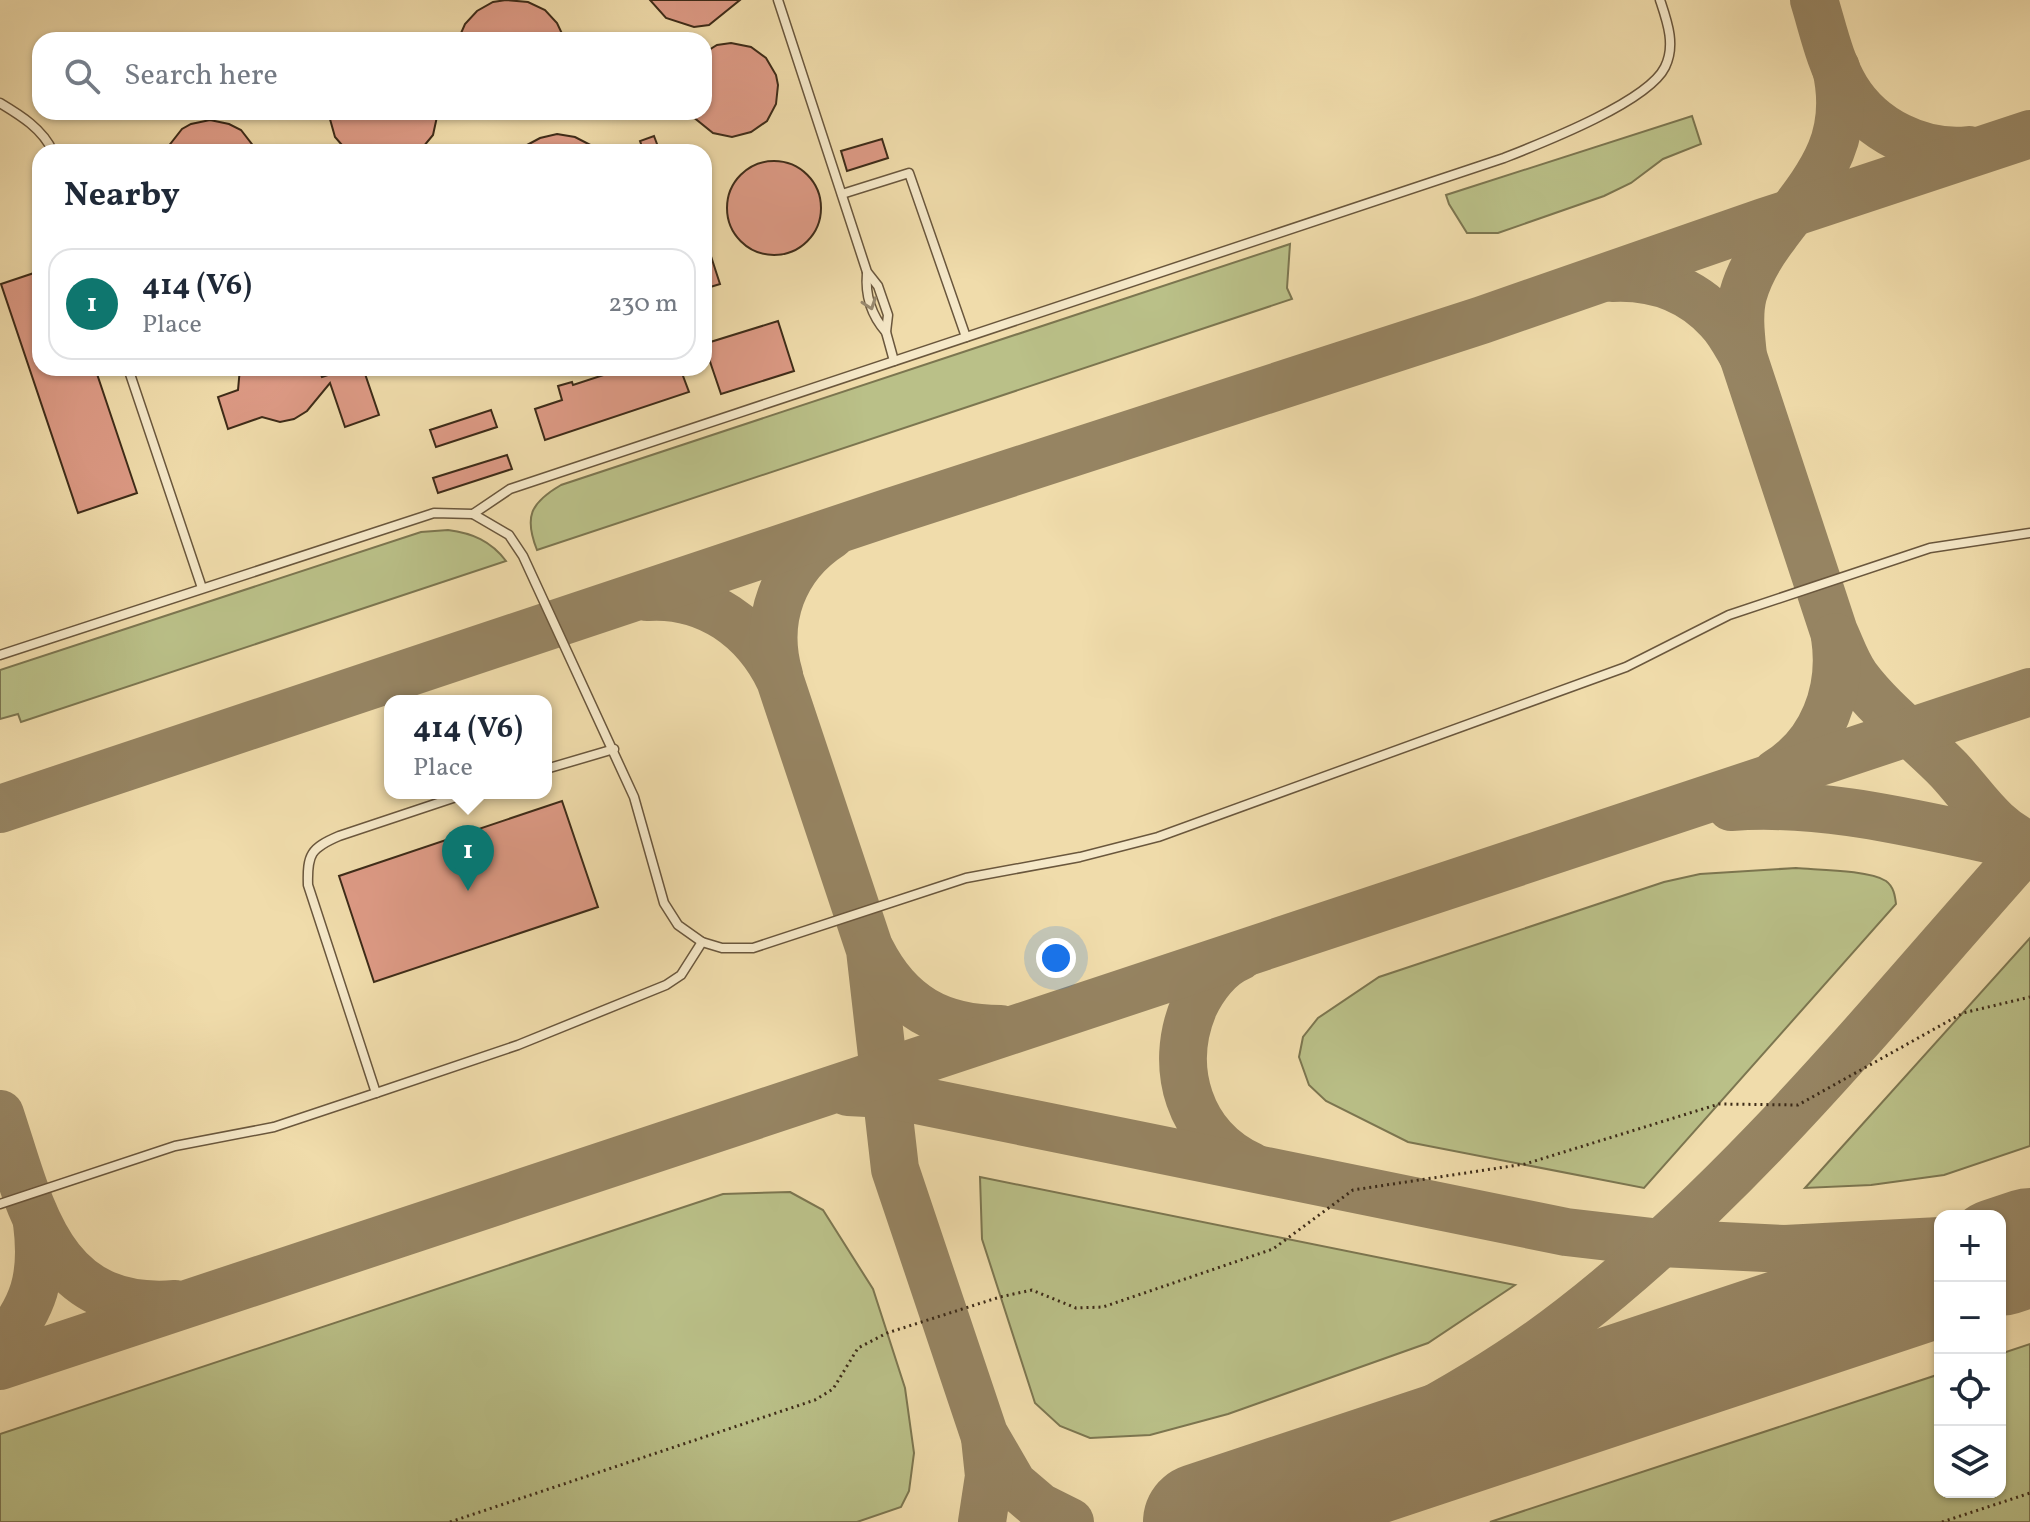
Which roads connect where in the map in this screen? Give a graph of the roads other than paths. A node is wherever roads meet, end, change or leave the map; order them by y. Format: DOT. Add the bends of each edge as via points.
graph roads {
  1 [pos="778,0"];
  2 [pos="1660,0"];
  3 [pos="0,103"];
  4 [pos="50,144"];
  5 [pos="842,194"];
  6 [pos="867,272"];
  7 [pos="886,332"];
  8 [pos="966,337"];
  9 [pos="894,361"];
  10 [pos="131,376"];
  11 [pos="473,514"];
  12 [pos="2030,533"];
  13 [pos="202,588"];
  14 [pos="0,655"];
  15 [pos="614,749"];
  16 [pos="552,767"];
  17 [pos="450,799"];
  18 [pos="702,942"];
  19 [pos="376,1093"];
  20 [pos="0,1204"];
  1 -- 5 [label="lane"];
  2 -- 8 [label="lane" via="1670,50 1656,80 1541,144"];
  3 -- 4 [label="lane" via="27,119"];
  5 -- 6 [label="lane"];
  5 -- 8 [label="lane" via="909,173"];
  6 -- 7 [label="lane" via="888,315"];
  6 -- 7 [label="lane, one-way" via="865,290"];
  7 -- 9 [label="lane"];
  8 -- 9 [label="lane"];
  9 -- 11 [label="lane" via="510,489"];
  10 -- 13 [label="lane"];
  11 -- 13 [label="lane" via="434,513"];
  11 -- 15 [label="lane" via="499,527 518,546"];
  12 -- 18 [label="lane" via="1930,548 1729,615 1626,667 1158,837 966,878 753,948"];
  13 -- 14 [label="lane"];
  15 -- 16 [label="lane"];
  15 -- 18 [label="lane" via="642,820 664,903 678,925"];
  17 -- 19 [label="lane" via="320,844 307,863 308,885"];
  18 -- 19 [label="lane" via="681,975 666,985 518,1045"];
  19 -- 20 [label="lane" via="274,1127 175,1146"];
}
